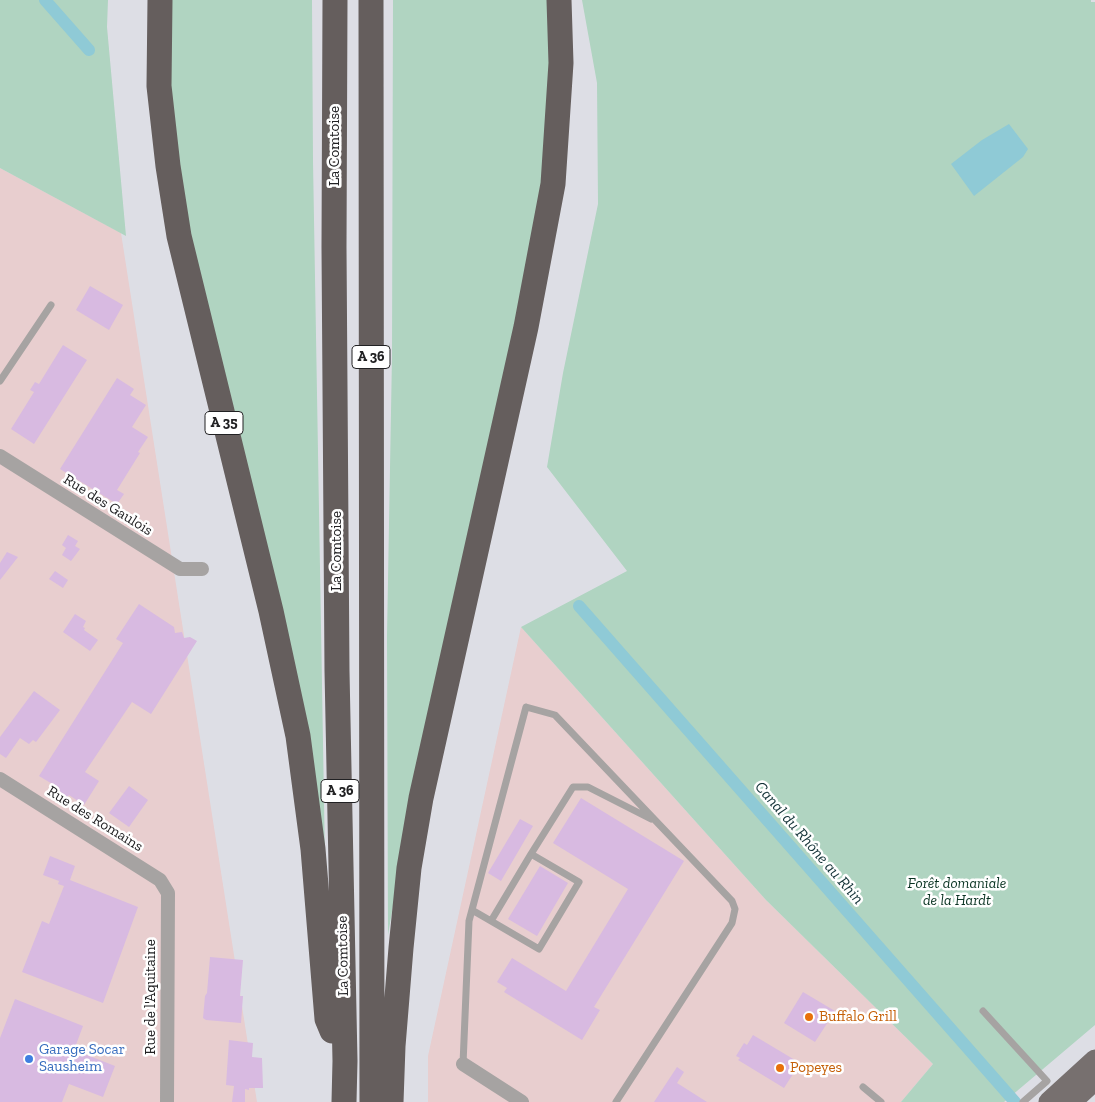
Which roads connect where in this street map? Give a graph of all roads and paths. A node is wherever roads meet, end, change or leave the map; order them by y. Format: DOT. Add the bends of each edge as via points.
graph roads {
  1 [pos="160,0"];
  2 [pos="335,0"];
  3 [pos="559,0"];
  4 [pos="372,5"];
  5 [pos="51,305"];
  6 [pos="0,382"];
  7 [pos="0,456"];
  8 [pos="202,569"];
  9 [pos="1,781"];
  10 [pos="656,821"];
  11 [pos="531,854"];
  12 [pos="168,893"];
  13 [pos="472,910"];
  14 [pos="491,921"];
  15 [pos="983,1011"];
  16 [pos="1095,1060"];
  17 [pos="345,1061"];
  18 [pos="463,1064"];
  19 [pos="1095,1080"];
  20 [pos="863,1087"];
  21 [pos="1024,1100"];
  22 [pos="1073,1101"];
  23 [pos="167,1102"];
  24 [pos="344,1102"];
  25 [pos="372,1102"];
  26 [pos="390,1102"];
  27 [pos="522,1102"];
  28 [pos="616,1102"];
  29 [pos="881,1102"];
  30 [pos="1048,1102"];
  1 -- 17 [label="highway, A 35" via="159,86 178,236 271,611 298,736 313,849 328,1018"];
  2 -- 17 [label="highway, La Comtoise / A 36" via="334,247"];
  3 -- 26 [label="highway" via="561,63 553,184 526,327 421,798 400,948"];
  4 -- 25 [label="highway, La Comtoise / A 36"];
  5 -- 6 [label="lane"];
  7 -- 8 [label="street, Rue des Gaulois" via="180,569"];
  9 -- 12 [label="street, Rue des Romains" via="160,880"];
  10 -- 11 [label="lane" via="588,787 573,787"];
  10 -- 13 [label="lane" via="555,715 526,707"];
  10 -- 28 [label="lane" via="732,901 735,915"];
  11 -- 14 [label="lane"];
  11 -- 14 [label="lane" via="579,882 549,933 539,949"];
  12 -- 23 [label="street, Rue de l'Aquitaine"];
  13 -- 14 [label="lane"];
  13 -- 18 [label="lane"];
  15 -- 21 [label="lane" via="1047,1081"];
  16 -- 30 [label="main road"];
  17 -- 24 [label="highway, La Comtoise / A 36"];
  18 -- 27 [label="street"];
  19 -- 22 [label="main road"];
  20 -- 29 [label="lane"];
}
